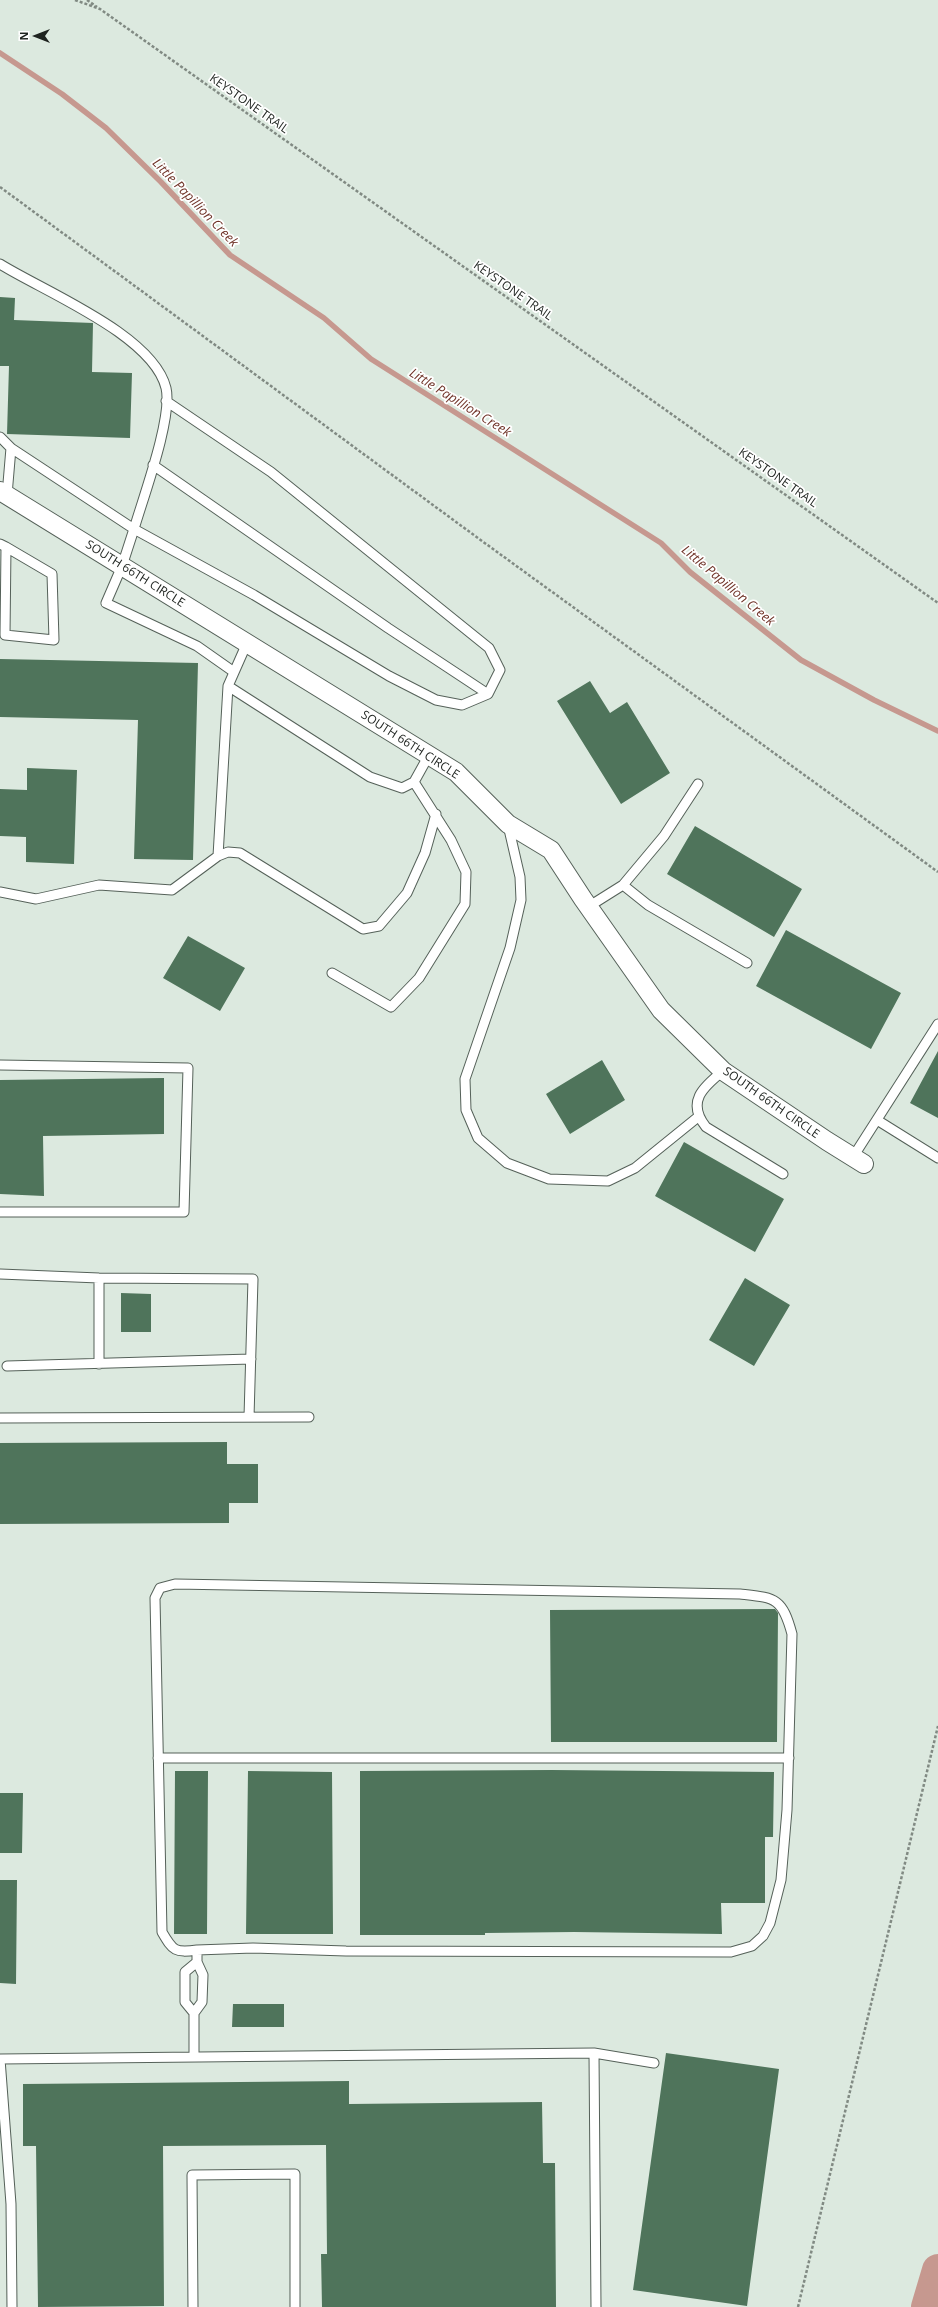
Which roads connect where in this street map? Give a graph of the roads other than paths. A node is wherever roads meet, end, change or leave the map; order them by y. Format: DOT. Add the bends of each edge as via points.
graph roads {
  1 [pos="0,264"];
  2 [pos="166,401"];
  3 [pos="0,437"];
  4 [pos="11,448"];
  5 [pos="153,465"];
  6 [pos="4,493"];
  7 [pos="134,529"];
  8 [pos="3,545"];
  9 [pos="122,566"];
  10 [pos="247,643"];
  11 [pos="234,672"];
  12 [pos="228,686"];
  13 [pos="488,694"];
  14 [pos="429,755"];
  15 [pos="414,782"];
  16 [pos="698,784"];
  17 [pos="436,814"];
  18 [pos="508,824"];
  19 [pos="218,856"];
  20 [pos="623,885"];
  21 [pos="0,892"];
  22 [pos="588,907"];
  23 [pos="747,963"];
  24 [pos="332,973"];
  25 [pos="938,1024"];
  26 [pos="0,1065"];
  27 [pos="723,1071"];
  28 [pos="698,1116"];
  29 [pos="877,1120"];
  30 [pos="938,1158"];
  31 [pos="858,1160"];
  32 [pos="783,1174"];
  33 [pos="0,1212"];
  34 [pos="0,1274"];
  35 [pos="99,1278"];
  36 [pos="250,1359"];
  37 [pos="99,1364"];
  38 [pos="7,1366"];
  39 [pos="309,1416"];
  40 [pos="249,1417"];
  41 [pos="0,1418"];
  42 [pos="158,1758"];
  43 [pos="789,1758"];
  44 [pos="197,1950"];
  45 [pos="196,1962"];
  46 [pos="194,2013"];
  47 [pos="594,2053"];
  48 [pos="194,2057"];
  49 [pos="0,2058"];
  50 [pos="654,2063"];
  51 [pos="3,2142"];
  52 [pos="12,2307"];
  53 [pos="193,2307"];
  54 [pos="295,2307"];
  55 [pos="596,2307"];
  1 -- 2 [label="lane" via="88,312 129,338 160,372 167,389"];
  2 -- 5 [label="lane" via="166,421"];
  2 -- 13 [label="lane" via="271,472 489,648 500,670"];
  3 -- 4 [label="lane"];
  4 -- 6 [label="lane"];
  4 -- 7 [label="lane"];
  5 -- 7 [label="lane"];
  5 -- 13 [label="lane"];
  6 -- 9 [label="street, SOUTH 66TH CIRCLE"];
  7 -- 9 [label="lane"];
  7 -- 13 [label="lane" via="254,595 389,676 436,700 462,705"];
  8 -- 8 [label="lane" via="52,574 54,640 5,635"];
  9 -- 10 [label="street, SOUTH 66TH CIRCLE"];
  9 -- 11 [label="lane" via="106,603 197,646"];
  10 -- 11 [label="lane"];
  10 -- 14 [label="street, SOUTH 66TH CIRCLE"];
  11 -- 12 [label="lane"];
  12 -- 15 [label="lane" via="370,777 402,788"];
  12 -- 19 [label="lane"];
  14 -- 15 [label="lane"];
  14 -- 18 [label="street, SOUTH 66TH CIRCLE" via="456,772"];
  15 -- 17 [label="lane"];
  16 -- 20 [label="lane" via="664,836"];
  17 -- 19 [label="lane" via="425,853 407,893 379,926 363,929 240,853 228,852"];
  17 -- 24 [label="lane" via="466,872 465,904 419,978 391,1007"];
  18 -- 22 [label="street, SOUTH 66TH CIRCLE" via="551,850"];
  18 -- 28 [label="lane" via="520,877 521,900 510,948 465,1079 466,1110 478,1138 507,1163 549,1179 608,1181 635,1168"];
  19 -- 21 [label="lane" via="172,890 99,885 36,899"];
  20 -- 22 [label="lane"];
  20 -- 23 [label="lane" via="648,905"];
  22 -- 27 [label="street, SOUTH 66TH CIRCLE" via="661,1010"];
  25 -- 29 [label="lane"];
  26 -- 33 [label="lane" via="188,1068 184,1212"];
  27 -- 28 [label="lane" via="703,1088 697,1103"];
  27 -- 31 [label="street, SOUTH 66TH CIRCLE"];
  28 -- 32 [label="lane" via="706,1127"];
  29 -- 30 [label="lane"];
  29 -- 31 [label="lane"];
  34 -- 35 [label="lane"];
  35 -- 36 [label="lane" via="253,1279"];
  35 -- 37 [label="lane"];
  36 -- 37 [label="lane"];
  36 -- 40 [label="lane"];
  37 -- 38 [label="lane"];
  39 -- 40 [label="lane"];
  40 -- 41 [label="lane"];
  42 -- 43 [label="lane"];
  42 -- 43 [label="lane" via="155,1598 160,1588 175,1584 740,1594 770,1598 779,1604 787,1615 792,1634"];
  42 -- 44 [label="lane" via="162,1932 170,1946 180,1952"];
  43 -- 44 [label="lane" via="781,1880 770,1923 763,1936 752,1946 731,1952 346,1951 253,1948"];
  44 -- 45 [label="lane"];
  45 -- 46 [label="lane" via="203,1975 202,2002"];
  45 -- 46 [label="lane" via="184,1972 185,2002"];
  46 -- 48 [label="lane"];
  47 -- 48 [label="lane"];
  47 -- 50 [label="lane"];
  47 -- 55 [label="lane"];
  48 -- 49 [label="lane"];
  49 -- 51 [label="lane"];
  51 -- 52 [label="lane" via="10,2204"];
  53 -- 54 [label="lane" via="192,2175 295,2174"];
}
